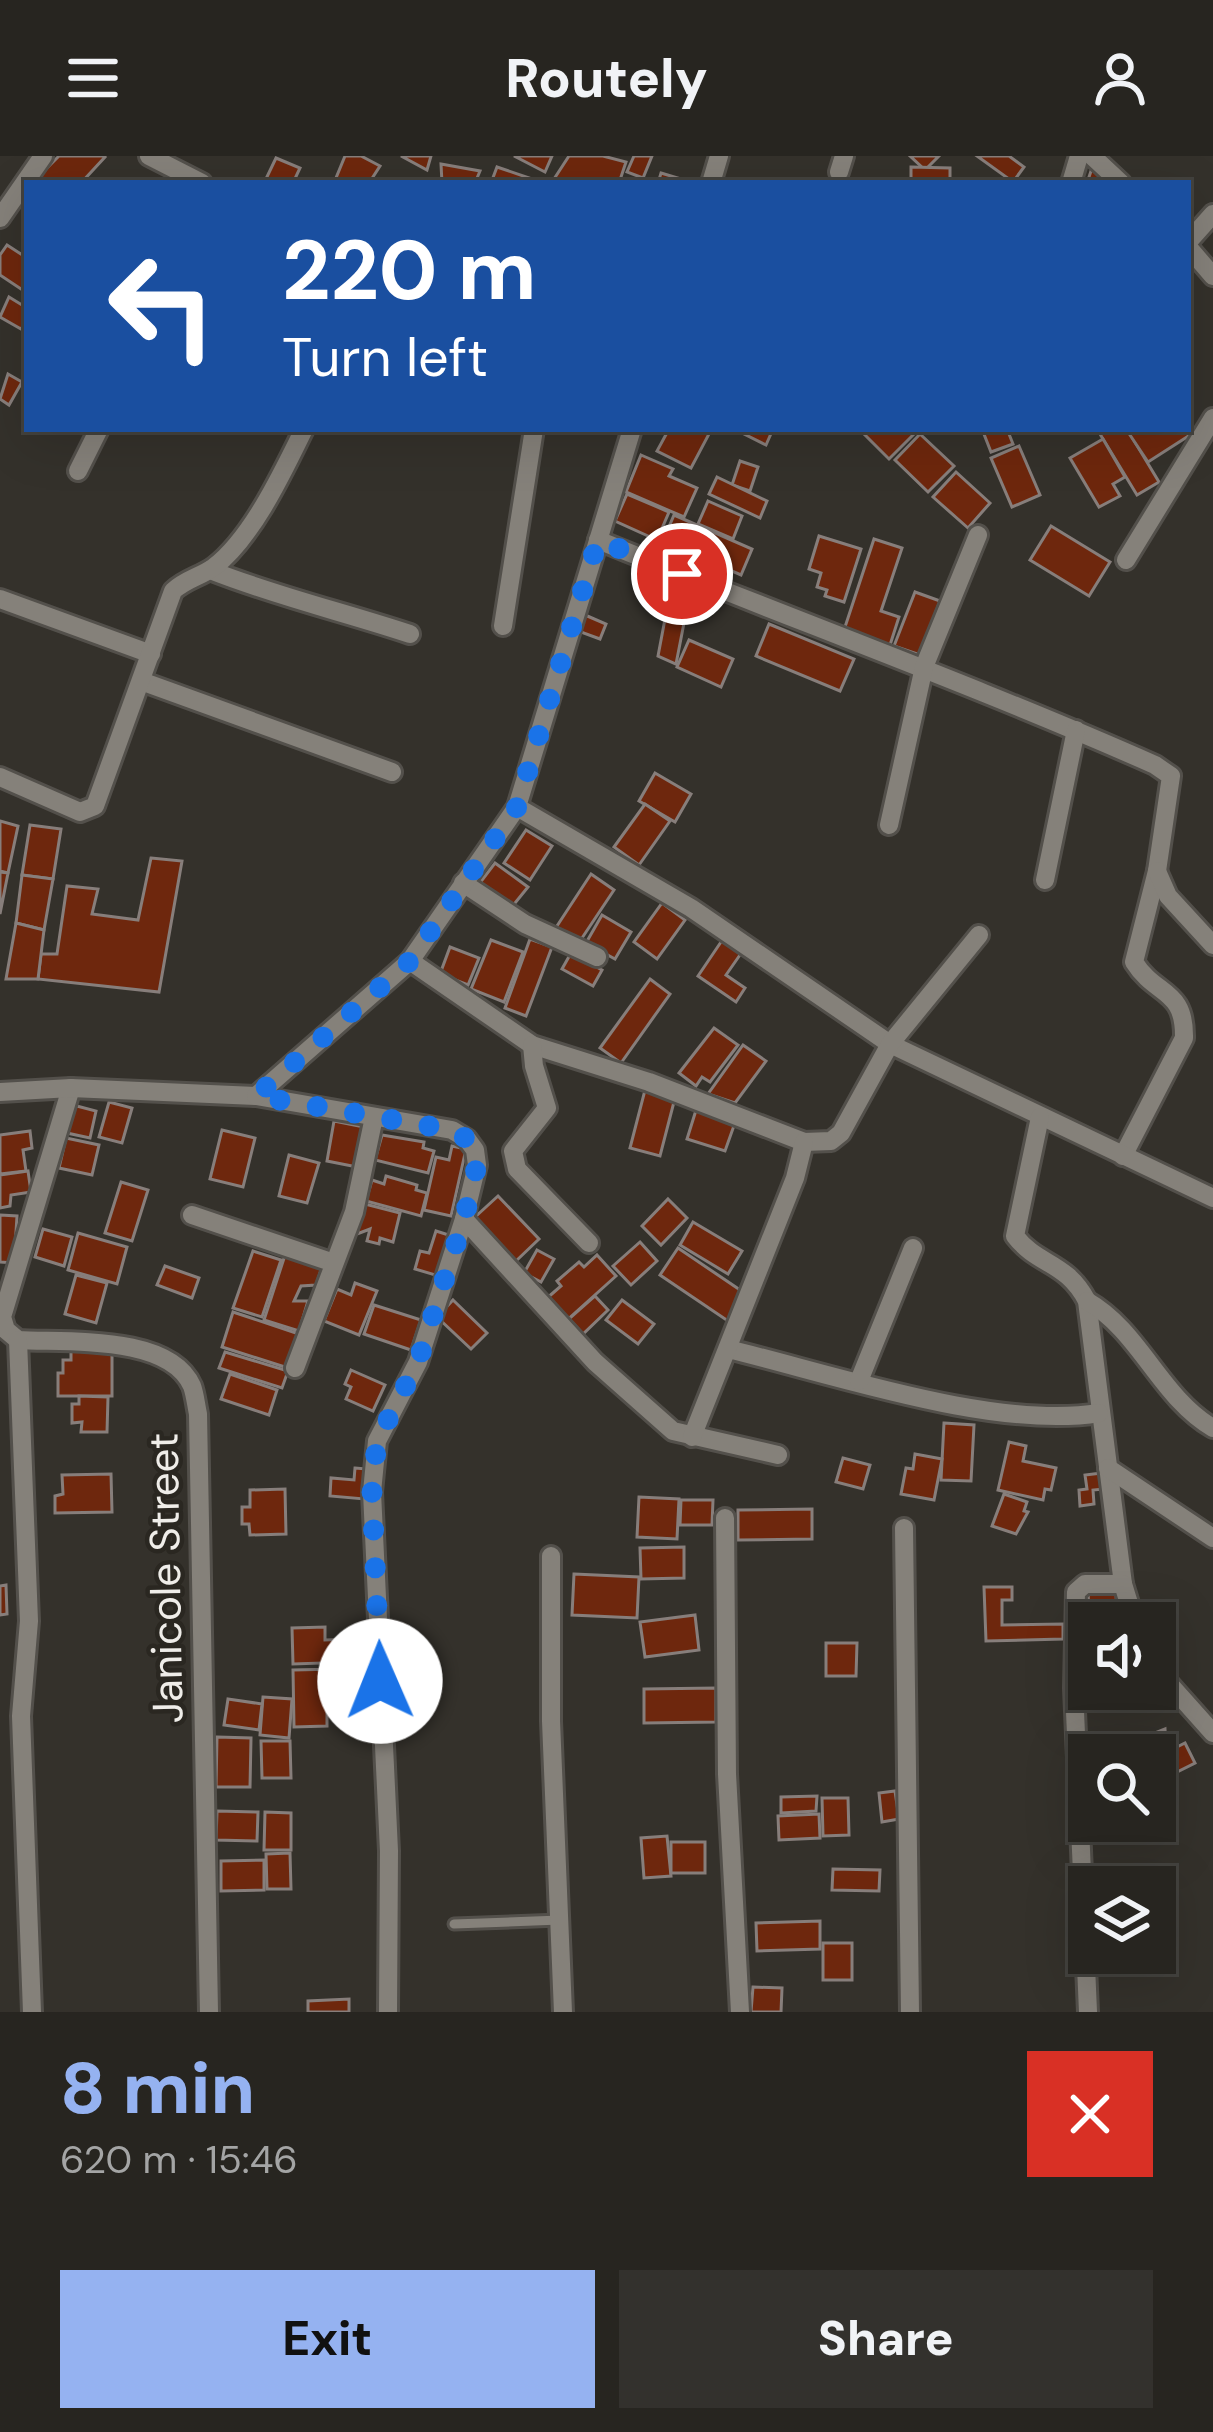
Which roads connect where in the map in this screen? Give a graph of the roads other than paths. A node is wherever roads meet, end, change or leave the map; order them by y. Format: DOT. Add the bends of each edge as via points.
graph roads {
  1 [pos="149,156"];
  2 [pos="1092,156"];
  3 [pos="196,180"];
  4 [pos="1118,180"];
  5 [pos="24,183"];
  6 [pos="1213,214"];
  7 [pos="0,218"];
  8 [pos="1191,240"];
  9 [pos="1191,248"];
  10 [pos="1213,276"];
  11 [pos="1213,418"];
  12 [pos="98,432"];
  13 [pos="302,432"];
  14 [pos="534,432"];
  15 [pos="631,432"];
  16 [pos="78,471"];
  17 [pos="978,535"];
  18 [pos="598,540"];
  19 [pos="1126,560"];
  20 [pos="211,570"];
  21 [pos="0,599"];
  22 [pos="503,626"];
  23 [pos="410,634"];
  24 [pos="151,654"];
  25 [pos="924,667"];
  26 [pos="141,681"];
  27 [pos="1076,730"];
  28 [pos="392,772"];
  29 [pos="0,776"];
  30 [pos="517,807"];
  31 [pos="889,825"];
  32 [pos="1157,872"];
  33 [pos="1045,880"];
  34 [pos="463,884"];
  35 [pos="979,935"];
  36 [pos="1213,945"];
  37 [pos="597,957"];
  38 [pos="410,961"];
  39 [pos="890,1044"];
  40 [pos="532,1045"];
  41 [pos="71,1088"];
  42 [pos="0,1092"];
  43 [pos="256,1096"];
  44 [pos="374,1117"];
  45 [pos="1040,1117"];
  46 [pos="804,1142"];
  47 [pos="1124,1156"];
  48 [pos="1213,1198"];
  49 [pos="192,1215"];
  50 [pos="464,1219"];
  51 [pos="589,1243"];
  52 [pos="913,1248"];
  53 [pos="334,1263"];
  54 [pos="1087,1300"];
  55 [pos="18,1340"];
  56 [pos="728,1349"];
  57 [pos="295,1368"];
  58 [pos="859,1381"];
  59 [pos="1100,1413"];
  60 [pos="1213,1428"];
  61 [pos="692,1437"];
  62 [pos="778,1455"];
  63 [pos="1108,1468"];
  64 [pos="725,1518"];
  65 [pos="904,1528"];
  66 [pos="1213,1538"];
  67 [pos="551,1556"];
  68 [pos="1123,1583"];
  69 [pos="1129,1602"];
  70 [pos="1176,1692"];
  71 [pos="1213,1733"];
  72 [pos="560,1919"];
  73 [pos="454,1924"];
  74 [pos="32,2012"];
  75 [pos="208,2012"];
  76 [pos="388,2012"];
  77 [pos="563,2012"];
  78 [pos="740,2012"];
  79 [pos="910,2012"];
  80 [pos="1088,2012"];
  1 -- 3 [label="street"];
  2 -- 4 [label="street"];
  5 -- 7 [label="street"];
  6 -- 8 [label="street"];
  9 -- 10 [label="street"];
  11 -- 19 [label="street"];
  12 -- 16 [label="street"];
  13 -- 20 [label="street" via="241,541"];
  14 -- 22 [label="street"];
  15 -- 18 [label="street"];
  17 -- 25 [label="street"];
  18 -- 25 [label="street"];
  18 -- 30 [label="street"];
  20 -- 23 [label="street"];
  20 -- 24 [label="street" via="173,591"];
  21 -- 24 [label="street"];
  24 -- 26 [label="street"];
  25 -- 27 [label="street"];
  25 -- 31 [label="street"];
  26 -- 28 [label="street"];
  26 -- 29 [label="street" via="89,812"];
  27 -- 32 [label="street" via="1171,776"];
  27 -- 33 [label="street"];
  30 -- 34 [label="street"];
  30 -- 39 [label="street" via="691,908"];
  32 -- 36 [label="street"];
  32 -- 47 [label="street" via="1134,962 1179,1004 1184,1039"];
  34 -- 37 [label="street"];
  34 -- 38 [label="street"];
  35 -- 39 [label="street"];
  38 -- 40 [label="street"];
  38 -- 43 [label="street"];
  39 -- 45 [label="street"];
  39 -- 46 [label="street" via="837,1139"];
  40 -- 46 [label="street"];
  40 -- 51 [label="street" via="547,1108 513,1151 517,1169"];
  41 -- 42 [label="street"];
  41 -- 43 [label="street"];
  41 -- 55 [label="street" via="2,1317"];
  43 -- 44 [label="street"];
  44 -- 50 [label="street" via="467,1139 477,1165"];
  44 -- 53 [label="street"];
  45 -- 47 [label="street"];
  45 -- 54 [label="street" via="1015,1236 1076,1280"];
  46 -- 56 [label="street"];
  47 -- 48 [label="street"];
  49 -- 53 [label="street"];
  50 -- 61 [label="street" via="595,1362 673,1430"];
  50 -- 76 [label="street" via="418,1362 377,1441 372,1492"];
  52 -- 58 [label="street"];
  53 -- 57 [label="street"];
  54 -- 59 [label="street"];
  54 -- 60 [label="street" via="1110,1314 1170,1391"];
  55 -- 74 [label="street"];
  55 -- 75 [label="street, Janicole Street" via="143,1348 191,1383 199,1436"];
  56 -- 58 [label="street"];
  56 -- 61 [label="street"];
  58 -- 59 [label="street" via="988,1409"];
  59 -- 63 [label="street"];
  61 -- 62 [label="street"];
  63 -- 66 [label="street"];
  63 -- 68 [label="street"];
  64 -- 78 [label="street"];
  65 -- 79 [label="street"];
  67 -- 72 [label="street"];
  68 -- 69 [label="street"];
  68 -- 80 [label="street" via="1084,1584 1076,1592"];
  70 -- 71 [label="street"];
  72 -- 73 [label="lane"];
  72 -- 77 [label="street"];
}
